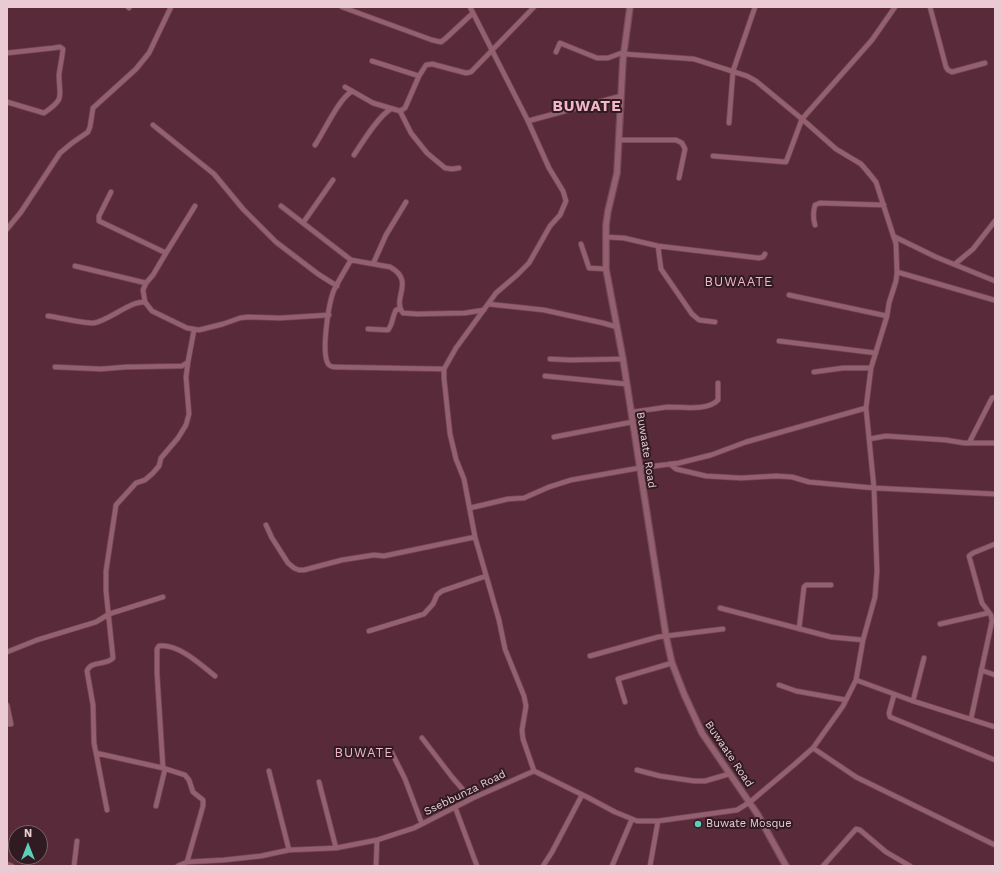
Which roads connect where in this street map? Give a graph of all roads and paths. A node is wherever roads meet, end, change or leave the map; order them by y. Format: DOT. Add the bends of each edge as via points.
graph roads {
  1 [pos="171,7"];
  2 [pos="342,7"];
  3 [pos="470,7"];
  4 [pos="534,7"];
  5 [pos="630,7"];
  6 [pos="755,7"];
  7 [pos="895,7"];
  8 [pos="930,7"];
  9 [pos="473,13"];
  10 [pos="492,51"];
  11 [pos="556,52"];
  12 [pos="7,53"];
  13 [pos="624,53"];
  14 [pos="372,62"];
  15 [pos="985,63"];
  16 [pos="733,71"];
  17 [pos="419,76"];
  18 [pos="345,87"];
  19 [pos="352,91"];
  20 [pos="621,96"];
  21 [pos="7,102"];
  22 [pos="391,109"];
  23 [pos="400,111"];
  24 [pos="802,119"];
  25 [pos="528,121"];
  26 [pos="729,123"];
  27 [pos="153,125"];
  28 [pos="619,140"];
  29 [pos="315,145"];
  30 [pos="354,155"];
  31 [pos="713,156"];
  32 [pos="459,168"];
  33 [pos="679,178"];
  34 [pos="333,180"];
  35 [pos="111,192"];
  36 [pos="406,202"];
  37 [pos="884,205"];
  38 [pos="196,206"];
  39 [pos="281,206"];
  40 [pos="995,221"];
  41 [pos="303,223"];
  42 [pos="816,225"];
  43 [pos="7,229"];
  44 [pos="605,236"];
  45 [pos="895,237"];
  46 [pos="581,244"];
  47 [pos="658,246"];
  48 [pos="166,253"];
  49 [pos="765,254"];
  50 [pos="351,260"];
  51 [pos="373,264"];
  52 [pos="955,264"];
  53 [pos="75,266"];
  54 [pos="606,269"];
  55 [pos="897,272"];
  56 [pos="995,281"];
  57 [pos="146,283"];
  58 [pos="337,286"];
  59 [pos="789,296"];
  60 [pos="994,300"];
  61 [pos="145,302"];
  62 [pos="488,304"];
  63 [pos="400,309"];
  64 [pos="484,310"];
  65 [pos="329,315"];
  66 [pos="48,316"];
  67 [pos="887,316"];
  68 [pos="715,322"];
  69 [pos="617,327"];
  70 [pos="368,329"];
  71 [pos="194,330"];
  72 [pos="779,341"];
  73 [pos="876,353"];
  74 [pos="550,359"];
  75 [pos="623,359"];
  76 [pos="188,362"];
  77 [pos="55,367"];
  78 [pos="871,368"];
  79 [pos="444,370"];
  80 [pos="814,372"];
  81 [pos="545,376"];
  82 [pos="718,382"];
  83 [pos="626,384"];
  84 [pos="995,397"];
  85 [pos="866,408"];
  86 [pos="631,412"];
  87 [pos="632,422"];
  88 [pos="554,437"];
  89 [pos="869,439"];
  90 [pos="995,442"];
  91 [pos="969,443"];
  92 [pos="670,464"];
  93 [pos="639,468"];
  94 [pos="874,488"];
  95 [pos="995,494"];
  96 [pos="470,508"];
  97 [pos="266,525"];
  98 [pos="475,537"];
  99 [pos="995,544"];
  100 [pos="486,576"];
  101 [pos="831,585"];
  102 [pos="163,597"];
  103 [pos="720,608"];
  104 [pos="988,613"];
  105 [pos="109,614"];
  106 [pos="940,624"];
  107 [pos="723,629"];
  108 [pos="799,629"];
  109 [pos="369,631"];
  110 [pos="666,636"];
  111 [pos="863,640"];
  112 [pos="7,652"];
  113 [pos="590,656"];
  114 [pos="924,658"];
  115 [pos="672,663"];
  116 [pos="982,670"];
  117 [pos="995,675"];
  118 [pos="215,676"];
  119 [pos="856,680"];
  120 [pos="779,685"];
  121 [pos="894,695"];
  122 [pos="846,700"];
  123 [pos="913,701"];
  124 [pos="625,702"];
  125 [pos="7,705"];
  126 [pos="971,719"];
  127 [pos="7,724"];
  128 [pos="995,727"];
  129 [pos="422,738"];
  130 [pos="813,748"];
  131 [pos="390,749"];
  132 [pos="96,753"];
  133 [pos="995,760"];
  134 [pos="164,769"];
  135 [pos="637,770"];
  136 [pos="269,771"];
  137 [pos="534,771"];
  138 [pos="729,774"];
  139 [pos="319,782"];
  140 [pos="582,794"];
  141 [pos="471,799"];
  142 [pos="750,802"];
  143 [pos="156,806"];
  144 [pos="455,807"];
  145 [pos="107,810"];
  146 [pos="632,819"];
  147 [pos="658,821"];
  148 [pos="422,824"];
  149 [pos="377,840"];
  150 [pos="77,841"];
  151 [pos="995,845"];
  152 [pos="336,848"];
  153 [pos="289,850"];
  154 [pos="187,862"];
  155 [pos="7,864"];
  156 [pos="12,866"];
  157 [pos="74,866"];
  158 [pos="178,866"];
  159 [pos="376,866"];
  160 [pos="477,866"];
  161 [pos="543,866"];
  162 [pos="612,866"];
  163 [pos="650,866"];
  164 [pos="786,866"];
  165 [pos="823,866"];
  166 [pos="910,866"];
  1 -- 43 [label="street" via="149,53 93,108 88,132 60,153"];
  2 -- 9 [label="street" via="440,42"];
  3 -- 9 [label="street"];
  4 -- 10 [label="street"];
  5 -- 13 [label="street, Buwaate Road"];
  6 -- 16 [label="street"];
  7 -- 24 [label="street" via="872,40"];
  8 -- 15 [label="street" via="948,70 952,72"];
  9 -- 10 [label="street"];
  10 -- 17 [label="street" via="469,73 430,63"];
  10 -- 25 [label="street"];
  11 -- 13 [label="street" via="560,43 603,59"];
  12 -- 21 [label="street" via="60,47 63,50 59,75 61,93 51,108 44,113"];
  13 -- 16 [label="street" via="694,58"];
  13 -- 20 [label="street, Buwaate Road"];
  14 -- 17 [label="street"];
  16 -- 24 [label="street" via="756,81"];
  16 -- 26 [label="street"];
  17 -- 23 [label="street" via="405,108"];
  18 -- 19 [label="street"];
  19 -- 22 [label="street" via="373,103"];
  19 -- 29 [label="street" via="333,113"];
  20 -- 25 [label="street"];
  20 -- 28 [label="street, Buwaate Road"];
  22 -- 23 [label="street"];
  22 -- 30 [label="street" via="380,117"];
  23 -- 32 [label="street" via="411,133 427,153 445,168"];
  24 -- 31 [label="street" via="786,162"];
  24 -- 37 [label="street" via="836,149 861,164 876,182"];
  25 -- 62 [label="street" via="549,168 563,191 565,204 529,263 496,293"];
  27 -- 58 [label="street" via="214,174 276,242"];
  28 -- 33 [label="street" via="679,141 685,149"];
  28 -- 44 [label="street, Buwaate Road" via="617,173"];
  34 -- 41 [label="street"];
  35 -- 48 [label="street" via="99,221"];
  36 -- 51 [label="street" via="386,235"];
  37 -- 42 [label="street" via="820,203 815,205 813,212"];
  37 -- 45 [label="street"];
  38 -- 48 [label="street"];
  39 -- 41 [label="street"];
  40 -- 52 [label="street" via="973,249"];
  41 -- 50 [label="street"];
  44 -- 47 [label="street"];
  44 -- 54 [label="street, Buwaate Road"];
  45 -- 52 [label="street"];
  45 -- 55 [label="street"];
  46 -- 54 [label="street" via="590,268"];
  47 -- 49 [label="street" via="759,258"];
  47 -- 68 [label="street" via="661,269 692,314 700,320"];
  48 -- 57 [label="street"];
  50 -- 51 [label="street"];
  50 -- 58 [label="street"];
  51 -- 63 [label="street" via="390,267 400,277 403,284"];
  52 -- 56 [label="street"];
  53 -- 57 [label="street"];
  54 -- 69 [label="street, Buwaate Road"];
  55 -- 60 [label="street"];
  55 -- 67 [label="street"];
  57 -- 61 [label="street" via="143,290"];
  58 -- 65 [label="street"];
  59 -- 67 [label="street"];
  61 -- 66 [label="street" via="136,303 109,318 93,323"];
  61 -- 71 [label="street" via="152,311"];
  62 -- 64 [label="street"];
  62 -- 69 [label="street" via="544,310"];
  63 -- 64 [label="street" via="406,314 465,313"];
  63 -- 70 [label="street" via="394,313 388,330"];
  64 -- 79 [label="street" via="456,348"];
  65 -- 71 [label="street" via="244,317"];
  65 -- 79 [label="street" via="325,348 327,361 331,366"];
  67 -- 73 [label="street"];
  69 -- 75 [label="street, Buwaate Road"];
  71 -- 76 [label="street"];
  72 -- 73 [label="street"];
  73 -- 78 [label="street"];
  74 -- 75 [label="street"];
  75 -- 83 [label="street, Buwaate Road"];
  76 -- 77 [label="street" via="182,366 101,369"];
  76 -- 105 [label="street" via="186,377 189,414 186,425 153,473 145,480 136,482 116,505 106,571"];
  78 -- 80 [label="street"];
  78 -- 85 [label="street"];
  79 -- 96 [label="street" via="450,434"];
  81 -- 83 [label="street"];
  82 -- 86 [label="street" via="718,400 710,406"];
  83 -- 86 [label="street, Buwaate Road"];
  84 -- 91 [label="street" via="992,398"];
  85 -- 89 [label="street"];
  85 -- 92 [label="street" via="746,442 711,455"];
  86 -- 87 [label="street, Buwaate Road"];
  87 -- 88 [label="street"];
  87 -- 93 [label="street, Buwaate Road"];
  89 -- 91 [label="street" via="886,436"];
  89 -- 94 [label="street"];
  90 -- 91 [label="street"];
  92 -- 93 [label="street"];
  92 -- 94 [label="street" via="676,470 706,476 792,477 809,482"];
  93 -- 96 [label="street" via="571,480 524,498"];
  93 -- 110 [label="street, Buwaate Road"];
  94 -- 95 [label="street"];
  94 -- 111 [label="street" via="877,580"];
  96 -- 98 [label="street"];
  97 -- 98 [label="street" via="288,563 294,568 304,570 342,560 384,556"];
  98 -- 100 [label="street"];
  99 -- 104 [label="street" via="969,556 982,603"];
  100 -- 109 [label="street" via="442,591 424,614"];
  100 -- 137 [label="street" via="505,649 525,701 522,730"];
  101 -- 108 [label="street" via="804,587"];
  102 -- 105 [label="street"];
  103 -- 108 [label="street"];
  104 -- 106 [label="street"];
  104 -- 116 [label="street" via="992,621"];
  105 -- 112 [label="street" via="96,622"];
  105 -- 132 [label="street" via="113,658 108,662 93,664 87,671 93,705"];
  107 -- 110 [label="street"];
  108 -- 111 [label="street" via="831,637"];
  110 -- 113 [label="street"];
  110 -- 115 [label="street, Buwaate Road"];
  111 -- 119 [label="street"];
  114 -- 123 [label="street"];
  115 -- 124 [label="street" via="618,679"];
  115 -- 138 [label="street, Buwaate Road" via="699,727"];
  116 -- 117 [label="street"];
  116 -- 126 [label="street"];
  118 -- 134 [label="street" via="188,655 159,646 157,673"];
  119 -- 121 [label="street"];
  119 -- 122 [label="street"];
  120 -- 122 [label="street" via="796,691"];
  121 -- 123 [label="street"];
  121 -- 133 [label="street" via="890,717"];
  122 -- 130 [label="street"];
  123 -- 126 [label="street"];
  125 -- 127 [label="street" via="11,724"];
  126 -- 128 [label="street"];
  129 -- 141 [label="street"];
  130 -- 142 [label="street"];
  130 -- 151 [label="street" via="856,777"];
  131 -- 148 [label="street" via="405,779"];
  132 -- 134 [label="street"];
  132 -- 145 [label="street"];
  134 -- 143 [label="street"];
  134 -- 154 [label="street" via="185,775 193,792 204,803"];
  135 -- 138 [label="street" via="700,782"];
  136 -- 153 [label="street"];
  137 -- 140 [label="street"];
  137 -- 141 [label="street, Ssebbunza Road"];
  138 -- 142 [label="street, Buwaate Road"];
  139 -- 152 [label="street"];
  140 -- 146 [label="street"];
  140 -- 161 [label="street"];
  141 -- 144 [label="street, Ssebbunza Road"];
  142 -- 147 [label="street" via="730,812"];
  142 -- 164 [label="street, Buwaate Road"];
  144 -- 148 [label="street, Ssebbunza Road"];
  144 -- 160 [label="street"];
  146 -- 147 [label="street"];
  146 -- 162 [label="street"];
  147 -- 163 [label="street"];
  148 -- 149 [label="street, Ssebbunza Road"];
  149 -- 152 [label="street, Ssebbunza Road"];
  149 -- 159 [label="street"];
  150 -- 157 [label="street"];
  152 -- 153 [label="street, Ssebbunza Road"];
  153 -- 154 [label="street, Ssebbunza Road" via="261,856"];
  154 -- 158 [label="street, Ssebbunza Road"];
  155 -- 156 [label="street"];
  165 -- 166 [label="street" via="856,829 886,852"];
}
